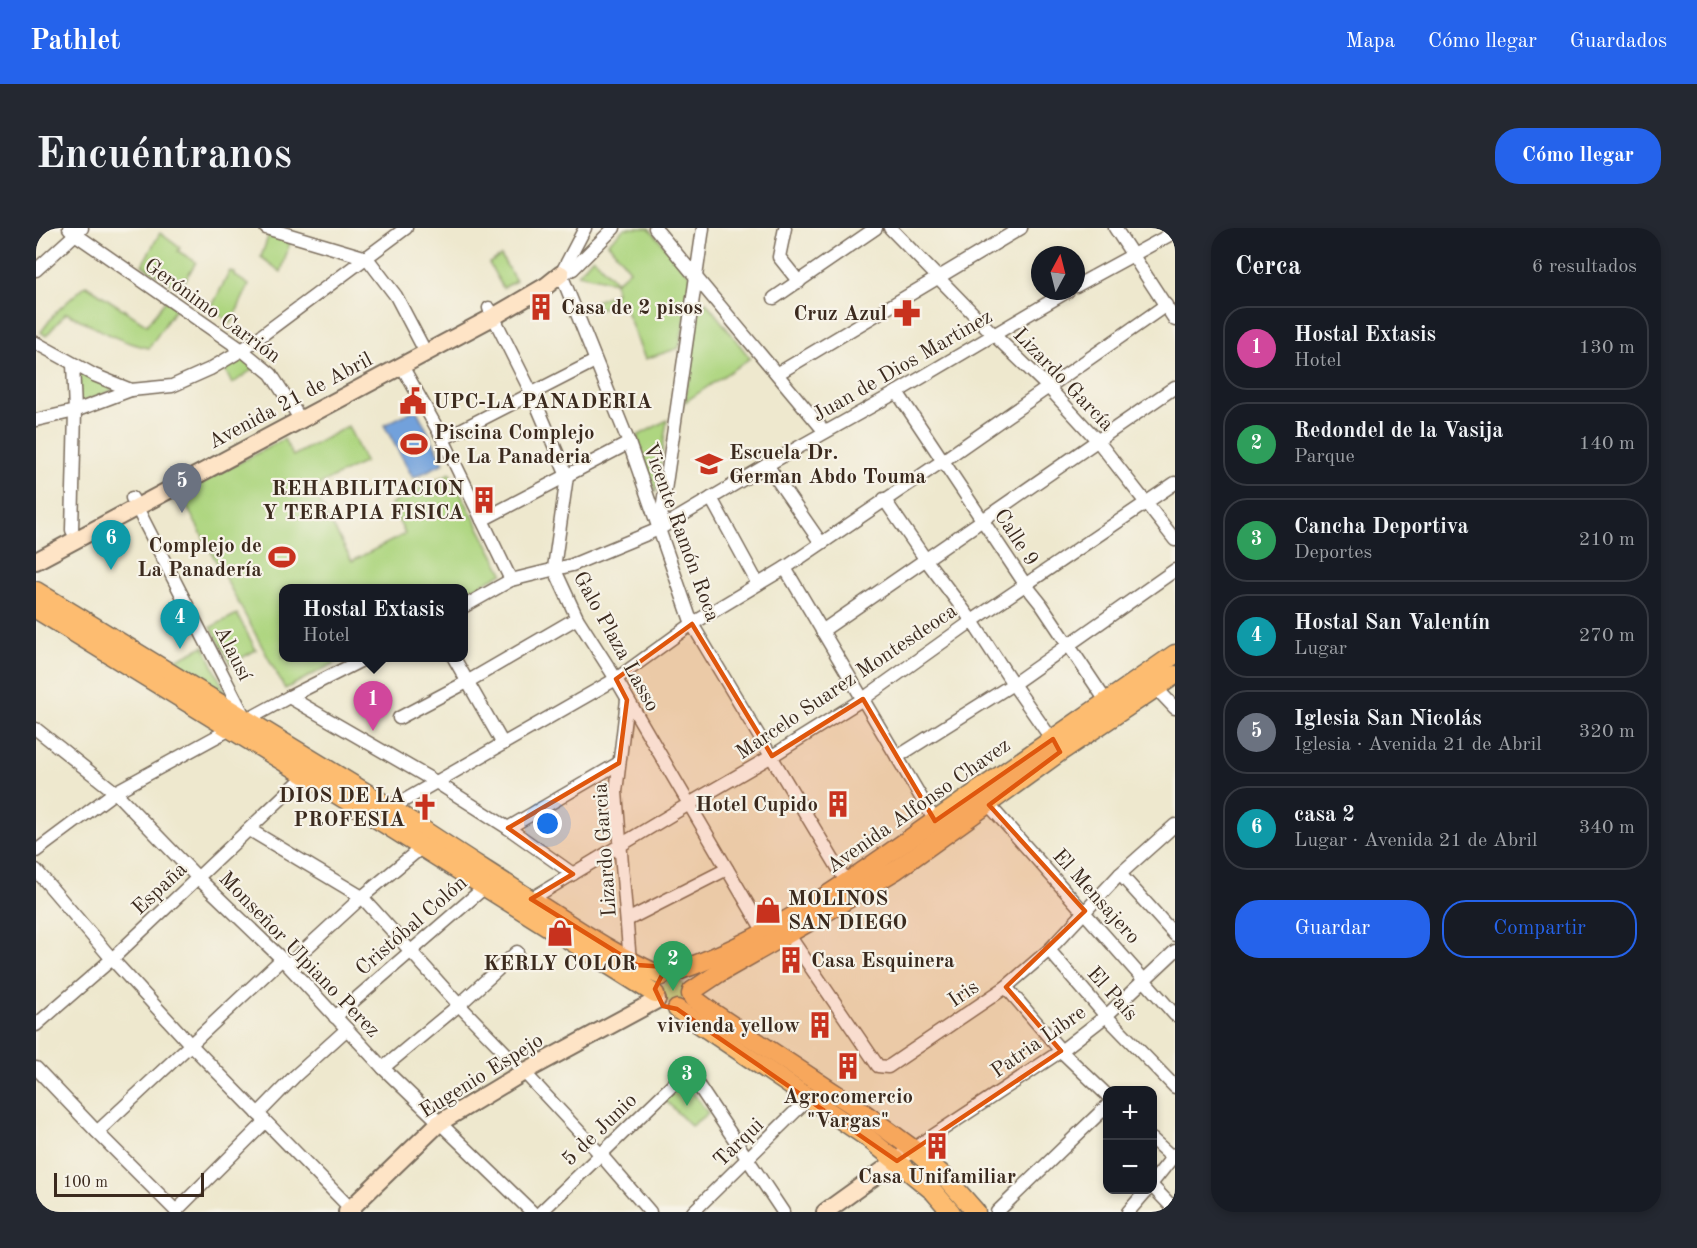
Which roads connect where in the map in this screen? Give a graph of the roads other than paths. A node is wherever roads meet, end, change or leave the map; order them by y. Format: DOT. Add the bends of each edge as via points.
graph roads {
  1 [pos="266,228"];
  2 [pos="406,228"];
  3 [pos="585,228"];
  4 [pos="614,228"];
  5 [pos="656,228"];
  6 [pos="703,228"];
  7 [pos="785,228"];
  8 [pos="876,228"];
  9 [pos="890,228"];
  10 [pos="1022,228"];
  11 [pos="1115,228"];
  12 [pos="76,230"];
  13 [pos="1175,232"];
  14 [pos="1131,254"];
  15 [pos="367,258"];
  16 [pos="36,270"];
  17 [pos="561,274"];
  18 [pos="696,278"];
  19 [pos="939,279"];
  20 [pos="1085,281"];
  21 [pos="799,282"];
  22 [pos="774,298"];
  23 [pos="1052,300"];
  24 [pos="1166,305"];
  25 [pos="491,312"];
  26 [pos="1175,320"];
  27 [pos="993,334"];
  28 [pos="36,343"];
  29 [pos="424,348"];
  30 [pos="242,350"];
  31 [pos="596,361"];
  32 [pos="73,364"];
  33 [pos="402,366"];
  34 [pos="777,374"];
  35 [pos="1048,387"];
  36 [pos="1175,387"];
  37 [pos="131,390"];
  38 [pos="897,392"];
  39 [pos="532,394"];
  40 [pos="75,411"];
  41 [pos="298,415"];
  42 [pos="36,420"];
  43 [pos="825,432"];
  44 [pos="443,439"];
  45 [pos="1097,440"];
  46 [pos="629,443"];
  47 [pos="944,460"];
  48 [pos="767,465"];
  49 [pos="567,476"];
  50 [pos="1175,483"];
  51 [pos="711,498"];
  52 [pos="884,499"];
  53 [pos="134,502"];
  54 [pos="1146,503"];
  55 [pos="482,520"];
  56 [pos="984,520"];
  57 [pos="659,529"];
  58 [pos="74,535"];
  59 [pos="1175,540"];
  60 [pos="821,543"];
  61 [pos="36,548"];
  62 [pos="926,560"];
  63 [pos="36,561"];
  64 [pos="554,568"];
  65 [pos="785,568"];
  66 [pos="1175,570"];
  67 [pos="511,580"];
  68 [pos="758,584"];
  69 [pos="1025,584"];
  70 [pos="36,591"];
  71 [pos="468,604"];
  72 [pos="36,609"];
  73 [pos="577,618"];
  74 [pos="972,621"];
  75 [pos="692,624"];
  76 [pos="822,631"];
  77 [pos="1068,646"];
  78 [pos="1175,654"];
  79 [pos="356,662"];
  80 [pos="457,662"];
  81 [pos="1175,675"];
  82 [pos="616,679"];
  83 [pos="467,682"];
  84 [pos="1013,684"];
  85 [pos="1156,687"];
  86 [pos="289,697"];
  87 [pos="863,699"];
  88 [pos="627,700"];
  89 [pos="1106,701"];
  90 [pos="1175,708"];
  91 [pos="399,718"];
  92 [pos="240,725"];
  93 [pos="36,729"];
  94 [pos="503,744"];
  95 [pos="1057,746"];
  96 [pos="772,756"];
  97 [pos="897,757"];
  98 [pos="619,763"];
  99 [pos="306,775"];
  100 [pos="436,782"];
  101 [pos="115,792"];
  102 [pos="688,804"];
  103 [pos="989,805"];
  104 [pos="391,808"];
  105 [pos="935,821"];
  106 [pos="1175,825"];
  107 [pos="508,828"];
  108 [pos="250,830"];
  109 [pos="622,844"];
  110 [pos="422,848"];
  111 [pos="36,851"];
  112 [pos="727,869"];
  113 [pos="36,870"];
  114 [pos="573,874"];
  115 [pos="1120,874"];
  116 [pos="198,878"];
  117 [pos="847,883"];
  118 [pos="485,887"];
  119 [pos="362,897"];
  120 [pos="531,899"];
  121 [pos="1084,911"];
  122 [pos="627,920"];
  123 [pos="764,932"];
  124 [pos="788,934"];
  125 [pos="1175,935"];
  126 [pos="1049,950"];
  127 [pos="412,951"];
  128 [pos="1175,951"];
  129 [pos="517,952"];
  130 [pos="112,959"];
  131 [pos="285,962"];
  132 [pos="634,964"];
  133 [pos="698,964"];
  134 [pos="668,974"];
  135 [pos="710,978"];
  136 [pos="1145,980"];
  137 [pos="1006,987"];
  138 [pos="692,993"];
  139 [pos="656,997"];
  140 [pos="459,1005"];
  141 [pos="677,1009"];
  142 [pos="712,1012"];
  143 [pos="1175,1015"];
  144 [pos="1106,1016"];
  145 [pos="335,1017"];
  146 [pos="36,1025"];
  147 [pos="347,1029"];
  148 [pos="190,1044"];
  149 [pos="1061,1051"];
  150 [pos="36,1068"];
  151 [pos="383,1068"];
  152 [pos="524,1072"];
  153 [pos="1175,1087"];
  154 [pos="1103,1092"];
  155 [pos="809,1098"];
  156 [pos="1103,1109"];
  157 [pos="261,1118"];
  158 [pos="439,1123"];
  159 [pos="96,1132"];
  160 [pos="1153,1140"];
  161 [pos="913,1149"];
  162 [pos="601,1155"];
  163 [pos="1174,1156"];
  164 [pos="749,1159"];
  165 [pos="897,1161"];
  166 [pos="1157,1178"];
  167 [pos="1157,1190"];
  168 [pos="1144,1194"];
  169 [pos="1175,1210"];
  170 [pos="177,1211"];
  171 [pos="350,1211"];
  172 [pos="532,1212"];
  173 [pos="541,1212"];
  174 [pos="650,1212"];
  175 [pos="693,1212"];
  176 [pos="783,1212"];
  177 [pos="825,1212"];
  178 [pos="951,1212"];
  179 [pos="976,1212"];
  180 [pos="997,1212"];
  181 [pos="1128,1212"];
  1 -- 15 [label="street"];
  2 -- 15 [label="street"];
  3 -- 17 [label="street"];
  4 -- 17 [label="street, Avenida 21 de Abril" via="573,269"];
  5 -- 18 [label="street"];
  6 -- 18 [label="street"];
  7 -- 21 [label="street" via="779,257"];
  8 -- 21 [label="street"];
  9 -- 19 [label="street, Lizardo García"];
  10 -- 19 [label="street"];
  11 -- 14 [label="street"];
  12 -- 16 [label="street"];
  12 -- 30 [label="street, Gerónimo Carrión"];
  13 -- 14 [label="street"];
  14 -- 20 [label="street"];
  14 -- 24 [label="street"];
  15 -- 29 [label="street" via="396,296"];
  15 -- 30 [label="street"];
  17 -- 25 [label="main road, Avenida 21 de Abril" via="546,286"];
  17 -- 31 [label="street, Vicente Ramón Roca"];
  18 -- 34 [label="street"];
  18 -- 57 [label="street"];
  19 -- 27 [label="street, Lizardo García"];
  19 -- 34 [label="street"];
  21 -- 22 [label="street"];
  23 -- 27 [label="street, Juan de Dios Martinez"];
  24 -- 26 [label="street"];
  24 -- 35 [label="street"];
  25 -- 29 [label="main road, Avenida 21 de Abril"];
  25 -- 39 [label="street"];
  27 -- 35 [label="street, Lizardo García"];
  27 -- 38 [label="street, Juan de Dios Martinez"];
  28 -- 32 [label="street"];
  29 -- 33 [label="main road, Avenida 21 de Abril"];
  29 -- 41 [label="main road, Avenida 21 de Abril"];
  30 -- 37 [label="street" via="172,386"];
  30 -- 41 [label="street, Gerónimo Carrión" via="271,374"];
  31 -- 39 [label="street"];
  31 -- 46 [label="street, Vicente Ramón Roca"];
  32 -- 37 [label="street"];
  32 -- 40 [label="street"];
  33 -- 41 [label="main road, Avenida 21 de Abril"];
  33 -- 44 [label="street"];
  34 -- 43 [label="street"];
  35 -- 45 [label="street, Lizardo García"];
  35 -- 47 [label="street"];
  36 -- 45 [label="street"];
  37 -- 40 [label="street"];
  38 -- 43 [label="street, Juan de Dios Martinez"];
  38 -- 47 [label="street, Calle 9"];
  39 -- 44 [label="street"];
  39 -- 49 [label="street"];
  40 -- 42 [label="street"];
  40 -- 58 [label="street"];
  41 -- 53 [label="main road, Avenida 21 de Abril"];
  43 -- 48 [label="street, Juan de Dios Martinez"];
  44 -- 55 [label="street"];
  45 -- 54 [label="street, Lizardo García"];
  45 -- 56 [label="street"];
  46 -- 49 [label="street"];
  46 -- 57 [label="street, Vicente Ramón Roca"];
  47 -- 52 [label="street"];
  47 -- 56 [label="street, Calle 9"];
  48 -- 51 [label="street, Juan de Dios Martinez"];
  48 -- 60 [label="street"];
  49 -- 55 [label="street"];
  49 -- 64 [label="street, Galo Plaza Lasso"];
  50 -- 54 [label="street, Marcelo Suarez Montesdeoca"];
  51 -- 57 [label="street, Juan de Dios Martinez"];
  51 -- 68 [label="street"];
  52 -- 60 [label="street"];
  52 -- 62 [label="street"];
  53 -- 58 [label="main road, Avenida 21 de Abril"];
  53 -- 92 [label="street, Alausí"];
  54 -- 59 [label="street, Lizardo García"];
  54 -- 69 [label="street, Marcelo Suarez Montesdeoca"];
  55 -- 67 [label="street"];
  56 -- 62 [label="street"];
  56 -- 69 [label="street, Calle 9"];
  57 -- 64 [label="street, Juan de Dios Martinez" via="572,565"];
  57 -- 75 [label="street, Vicente Ramón Roca"];
  58 -- 61 [label="main road, Avenida 21 de Abril"];
  58 -- 63 [label="main road, Avenida 21 de Abril"];
  60 -- 65 [label="street"];
  62 -- 74 [label="street"];
  62 -- 76 [label="street"];
  64 -- 67 [label="street, Juan de Dios Martinez"];
  64 -- 73 [label="street, Galo Plaza Lasso"];
  65 -- 68 [label="street"];
  65 -- 76 [label="street"];
  66 -- 77 [label="street"];
  67 -- 71 [label="street, Juan de Dios Martinez"];
  68 -- 75 [label="street"];
  69 -- 74 [label="street, Marcelo Suarez Montesdeoca"];
  69 -- 77 [label="street, Calle 9"];
  70 -- 92 [label="main road"];
  72 -- 92 [label="main road"];
  73 -- 82 [label="street, Galo Plaza Lasso"];
  73 -- 83 [label="street"];
  74 -- 84 [label="street"];
  74 -- 87 [label="street, Marcelo Suarez Montesdeoca"];
  75 -- 82 [label="street"];
  75 -- 96 [label="street, Vicente Ramón Roca"];
  76 -- 87 [label="street"];
  77 -- 84 [label="street"];
  77 -- 89 [label="street, Calle 9"];
  78 -- 89 [label="main road, Avenida Alfonso Chavez"];
  79 -- 86 [label="street"];
  80 -- 83 [label="street"];
  81 -- 85 [label="main road, Avenida Alfonso Chavez"];
  82 -- 88 [label="street, Galo Plaza Lasso"];
  82 -- 94 [label="street"];
  83 -- 91 [label="street"];
  83 -- 94 [label="street"];
  84 -- 95 [label="street"];
  84 -- 97 [label="street"];
  85 -- 90 [label="street"];
  85 -- 95 [label="main road, Avenida Alfonso Chavez"];
  86 -- 92 [label="street"];
  86 -- 100 [label="street"];
  87 -- 96 [label="street, Marcelo Suarez Montesdeoca"];
  87 -- 97 [label="street"];
  88 -- 98 [label="street, Lizardo Garcia"];
  88 -- 102 [label="street, Galo Plaza Lasso"];
  89 -- 95 [label="main road, Avenida Alfonso Chavez"];
  92 -- 99 [label="main road"];
  92 -- 101 [label="street"];
  92 -- 104 [label="main road"];
  93 -- 101 [label="street, Monseñor Ulpiano Perez"];
  94 -- 100 [label="street"];
  95 -- 103 [label="main road, Avenida Alfonso Chavez"];
  95 -- 105 [label="main road, Avenida Alfonso Chavez"];
  96 -- 102 [label="street, Marcelo Suarez Montesdeoca"];
  96 -- 117 [label="street, Vicente Ramón Roca"];
  97 -- 105 [label="street"];
  98 -- 107 [label="street"];
  98 -- 109 [label="street, Lizardo Garcia" via="616,792"];
  99 -- 108 [label="street, España"];
  99 -- 110 [label="main road"];
  100 -- 104 [label="street"];
  100 -- 107 [label="street"];
  101 -- 111 [label="street"];
  101 -- 116 [label="street, Monseñor Ulpiano Perez"];
  102 -- 109 [label="street, Marcelo Suarez Montesdeoca"];
  102 -- 112 [label="street, Galo Plaza Lasso"];
  103 -- 121 [label="street, El Mensajero"];
  103 -- 124 [label="main road, Avenida Alfonso Chavez" via="896,870"];
  104 -- 120 [label="main road"];
  105 -- 117 [label="main road, Avenida Alfonso Chavez"];
  106 -- 115 [label="street, Iris"];
  107 -- 114 [label="street"];
  108 -- 116 [label="street, España"];
  108 -- 119 [label="street"];
  109 -- 114 [label="street, Marcelo Suarez Montesdeoca"];
  109 -- 122 [label="street, Lizardo Garcia"];
  110 -- 118 [label="main road"];
  110 -- 119 [label="street"];
  112 -- 122 [label="street"];
  112 -- 123 [label="street, Galo Plaza Lasso"];
  113 -- 130 [label="street"];
  114 -- 120 [label="street, Marcelo Suarez Montesdeoca"];
  115 -- 121 [label="street, Iris"];
  115 -- 125 [label="street"];
  116 -- 130 [label="street, España"];
  116 -- 131 [label="street, Monseñor Ulpiano Perez"];
  117 -- 123 [label="main road, Avenida Alfonso Chavez"];
  118 -- 127 [label="street, Cristóbal Colón"];
  118 -- 139 [label="main road"];
  119 -- 127 [label="street"];
  119 -- 131 [label="street"];
  120 -- 132 [label="main road"];
  121 -- 126 [label="street, Iris"];
  121 -- 136 [label="street, El Mensajero"];
  122 -- 132 [label="street, Lizardo Garcia"];
  123 -- 133 [label="main road, Avenida Alfonso Chavez"];
  124 -- 135 [label="main road, Avenida Alfonso Chavez"];
  124 -- 137 [label="street, Iris" via="878,1066 888,1067"];
  126 -- 137 [label="street, Iris"];
  126 -- 144 [label="street, El País"];
  127 -- 140 [label="street"];
  127 -- 145 [label="street, Cristóbal Colón"];
  128 -- 136 [label="street, Patria Libre"];
  129 -- 140 [label="street"];
  130 -- 146 [label="street, España"];
  130 -- 148 [label="street"];
  131 -- 145 [label="street, Monseñor Ulpiano Perez"];
  131 -- 148 [label="street"];
  132 -- 133 [label="main road"];
  132 -- 134 [label="main road"];
  133 -- 134 [label="main road, Avenida Alfonso Chavez"];
  134 -- 138 [label="main road" via="685,976"];
  134 -- 139 [label="main road" via="656,984"];
  135 -- 138 [label="main road, Avenida Alfonso Chavez"];
  135 -- 142 [label="main road" via="702,994"];
  136 -- 143 [label="street, El Mensajero"];
  136 -- 144 [label="street, Patria Libre"];
  137 -- 149 [label="street"];
  138 -- 141 [label="main road" via="687,1004"];
  138 -- 142 [label="main road"];
  139 -- 141 [label="main road" via="663,1006"];
  139 -- 152 [label="main road, Eugenio Espejo"];
  140 -- 151 [label="street"];
  140 -- 152 [label="street"];
  141 -- 155 [label="main road"];
  142 -- 161 [label="main road"];
  144 -- 149 [label="street, Patria Libre"];
  144 -- 153 [label="street, El País"];
  145 -- 147 [label="street, Monseñor Ulpiano Perez"];
  147 -- 151 [label="street, Monseñor Ulpiano Perez"];
  147 -- 157 [label="street" via="295,1076"];
  148 -- 157 [label="street"];
  148 -- 159 [label="street"];
  149 -- 154 [label="street"];
  149 -- 161 [label="street, Patria Libre"];
  150 -- 159 [label="street"];
  151 -- 158 [label="street, Monseñor Ulpiano Perez"];
  152 -- 158 [label="main road, Eugenio Espejo"];
  152 -- 162 [label="street"];
  155 -- 164 [label="street, Tarqui"];
  155 -- 165 [label="main road"];
  156 -- 180 [label="street"];
  157 -- 170 [label="street"];
  157 -- 171 [label="street"];
  158 -- 171 [label="main road, Eugenio Espejo"];
  158 -- 172 [label="street, Monseñor Ulpiano Perez"];
  159 -- 170 [label="street"];
  160 -- 163 [label="street"];
  161 -- 165 [label="main road"];
  161 -- 179 [label="main road"];
  162 -- 164 [label="street, 5 de Junio" via="684,1074 692,1076"];
  162 -- 173 [label="street, 5 de Junio"];
  162 -- 174 [label="street"];
  163 -- 166 [label="street"];
  164 -- 175 [label="street, Tarqui"];
  164 -- 176 [label="street"];
  165 -- 177 [label="main road"];
  165 -- 178 [label="main road"];
  167 -- 169 [label="street"];
  168 -- 181 [label="street"];
}
